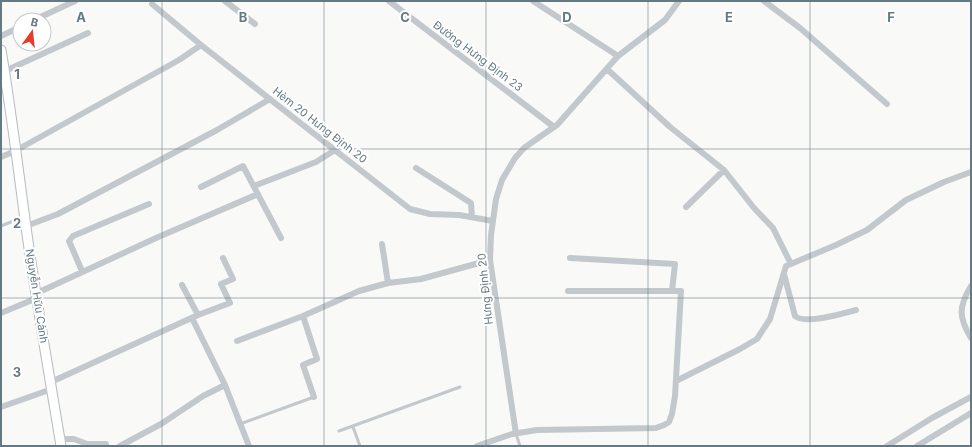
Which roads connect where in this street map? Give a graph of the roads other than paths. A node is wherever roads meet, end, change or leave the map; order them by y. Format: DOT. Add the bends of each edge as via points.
graph roads {
  1 [pos="75,1"];
  2 [pos="225,1"];
  3 [pos="389,1"];
  4 [pos="533,1"];
  5 [pos="679,1"];
  6 [pos="764,1"];
  7 [pos="152,4"];
  8 [pos="51,12"];
  9 [pos="254,24"];
  10 [pos="12,31"];
  11 [pos="88,33"];
  12 [pos="1,36"];
  13 [pos="201,45"];
  14 [pos="1,50"];
  15 [pos="618,56"];
  16 [pos="607,69"];
  17 [pos="4,74"];
  18 [pos="270,99"];
  19 [pos="887,104"];
  20 [pos="554,127"];
  21 [pos="335,150"];
  22 [pos="15,151"];
  23 [pos="1,157"];
  24 [pos="416,168"];
  25 [pos="724,170"];
  26 [pos="971,172"];
  27 [pos="254,186"];
  28 [pos="201,187"];
  29 [pos="258,194"];
  30 [pos="149,204"];
  31 [pos="686,208"];
  32 [pos="25,216"];
  33 [pos="472,217"];
  34 [pos="493,221"];
  35 [pos="1,226"];
  36 [pos="26,226"];
  37 [pos="281,238"];
  38 [pos="382,244"];
  39 [pos="223,258"];
  40 [pos="570,258"];
  41 [pos="490,260"];
  42 [pos="791,264"];
  43 [pos="82,271"];
  44 [pos="784,274"];
  45 [pos="388,283"];
  46 [pos="182,285"];
  47 [pos="971,286"];
  48 [pos="568,291"];
  49 [pos="672,291"];
  50 [pos="37,296"];
  51 [pos="856,310"];
  52 [pos="1,313"];
  53 [pos="195,316"];
  54 [pos="303,316"];
  55 [pos="971,338"];
  56 [pos="237,341"];
  57 [pos="676,381"];
  58 [pos="225,385"];
  59 [pos="51,386"];
  60 [pos="460,387"];
  61 [pos="314,397"];
  62 [pos="971,397"];
  63 [pos="1,407"];
  64 [pos="971,413"];
  65 [pos="240,424"];
  66 [pos="353,427"];
  67 [pos="339,431"];
  68 [pos="516,434"];
  69 [pos="60,443"];
  70 [pos="106,444"];
  71 [pos="481,445"];
  72 [pos="120,446"];
  73 [pos="249,446"];
  74 [pos="360,446"];
  75 [pos="520,446"];
  76 [pos="887,446"];
  77 [pos="917,446"];
  1 -- 8 [label="street"];
  2 -- 9 [label="street"];
  3 -- 20 [label="street, Đường Hưng Định 23"];
  4 -- 15 [label="street"];
  5 -- 15 [label="street, Hưng Định 20" via="665,20"];
  6 -- 19 [label="street" via="800,28"];
  7 -- 13 [label="street, Hẻm 20 Hưng Định 20"];
  10 -- 12 [label="street"];
  11 -- 17 [label="street"];
  13 -- 18 [label="street, Hẻm 20 Hưng Định 20"];
  13 -- 22 [label="street" via="179,60"];
  14 -- 17 [label="street, Nguyễn Hữu Cảnh"];
  15 -- 16 [label="street, Hưng Định 20"];
  16 -- 20 [label="street, Hưng Định 20"];
  16 -- 25 [label="street" via="670,127"];
  17 -- 22 [label="street, Nguyễn Hữu Cảnh"];
  18 -- 21 [label="street, Hẻm 20 Hưng Định 20"];
  18 -- 36 [label="street" via="58,214"];
  20 -- 34 [label="street, Hưng Định 20" via="524,148 515,158 502,180"];
  21 -- 27 [label="street" via="316,162"];
  21 -- 33 [label="street, Hẻm 20 Hưng Định 20" via="410,209 430,214"];
  22 -- 23 [label="street"];
  22 -- 32 [label="street, Nguyễn Hữu Cảnh"];
  24 -- 33 [label="street" via="471,203"];
  25 -- 31 [label="street"];
  25 -- 42 [label="street" via="773,228"];
  26 -- 42 [label="street" via="906,200 867,230"];
  27 -- 28 [label="street" via="243,166"];
  27 -- 29 [label="street"];
  29 -- 37 [label="street"];
  29 -- 43 [label="street"];
  30 -- 43 [label="street" via="69,239 68,242"];
  32 -- 35 [label="lane"];
  32 -- 36 [label="street, Nguyễn Hữu Cảnh"];
  33 -- 34 [label="street, Hẻm 20 Hưng Định 20"];
  34 -- 41 [label="street, Hưng Định 20"];
  36 -- 50 [label="street, Nguyễn Hữu Cảnh"];
  38 -- 45 [label="street"];
  39 -- 53 [label="street" via="233,279 221,284 230,303"];
  40 -- 49 [label="street" via="675,264"];
  41 -- 45 [label="street" via="421,279"];
  41 -- 68 [label="street, Hưng Định 20"];
  42 -- 44 [label="street" via="786,266"];
  43 -- 50 [label="street"];
  44 -- 51 [label="street" via="798,318 820,318"];
  44 -- 57 [label="street" via="770,319 757,339"];
  45 -- 54 [label="street" via="359,291"];
  46 -- 53 [label="street"];
  47 -- 55 [label="street" via="965,296 961,312 963,325"];
  48 -- 49 [label="street"];
  49 -- 57 [label="street" via="681,291"];
  50 -- 52 [label="street"];
  50 -- 59 [label="street, Nguyễn Hữu Cảnh"];
  53 -- 58 [label="street"];
  53 -- 59 [label="street"];
  54 -- 56 [label="street"];
  54 -- 61 [label="street" via="317,358 303,365"];
  57 -- 68 [label="street" via="669,422 656,428 537,430"];
  58 -- 65 [label="street"];
  58 -- 72 [label="street"];
  59 -- 63 [label="street"];
  59 -- 69 [label="street, Nguyễn Hữu Cảnh"];
  60 -- 66 [label="lane"];
  61 -- 65 [label="lane"];
  62 -- 76 [label="street"];
  64 -- 77 [label="street"];
  65 -- 73 [label="street"];
  66 -- 67 [label="lane"];
  66 -- 74 [label="lane"];
  68 -- 71 [label="street"];
  68 -- 75 [label="lane"];
  69 -- 70 [label="street" via="74,439 87,444"];
}
